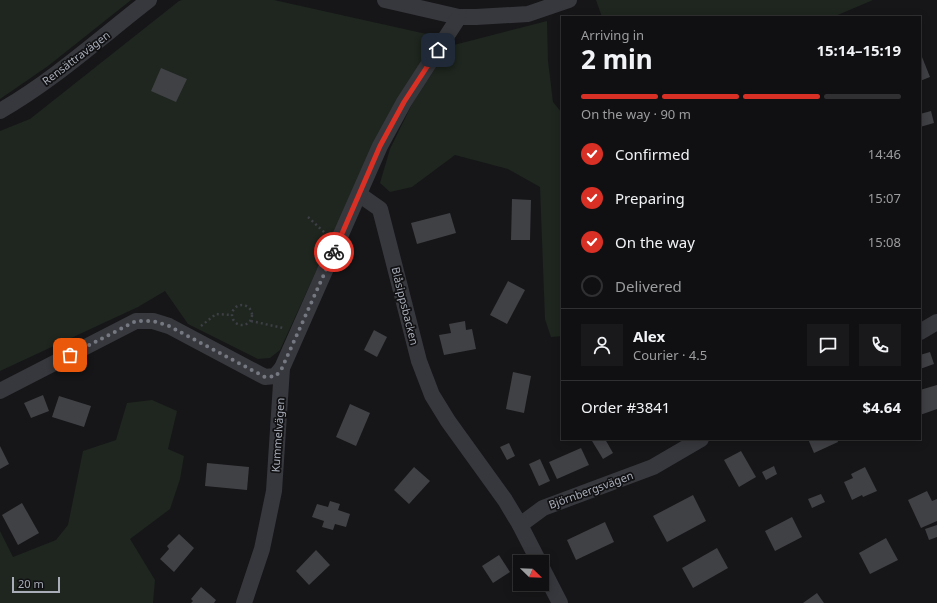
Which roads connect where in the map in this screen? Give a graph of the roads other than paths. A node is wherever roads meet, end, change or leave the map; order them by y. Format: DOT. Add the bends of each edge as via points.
graph roads {
  1 [pos="149,0"];
  2 [pos="385,0"];
  3 [pos="569,0"];
  4 [pos="459,17"];
  5 [pos="0,111"];
  6 [pos="360,195"];
  7 [pos="937,322"];
  8 [pos="921,331"];
  9 [pos="282,368"];
  10 [pos="0,391"];
  11 [pos="699,440"];
  12 [pos="520,525"];
  13 [pos="535,555"];
  14 [pos="549,582"];
  15 [pos="244,603"];
  16 [pos="560,603"];
  1 -- 5 [label="street, Rensättravägen" via="104,38 23,98"];
  2 -- 4 [label="street"];
  3 -- 4 [label="street" via="528,14"];
  4 -- 6 [label="street, Kummelvägen" via="404,102 380,146"];
  6 -- 9 [label="street, Kummelvägen"];
  6 -- 12 [label="street, Blåsippsbacken" via="380,208 418,361 432,395"];
  7 -- 8 [label="street"];
  9 -- 10 [label="street" via="276,376 265,377 169,326 153,321 136,321"];
  9 -- 15 [label="street, Kummelvägen" via="274,491 262,549"];
  11 -- 12 [label="street, Björnbergsvägen" via="653,467 543,508"];
  12 -- 13 [label="street"];
  14 -- 16 [label="street"];
}
